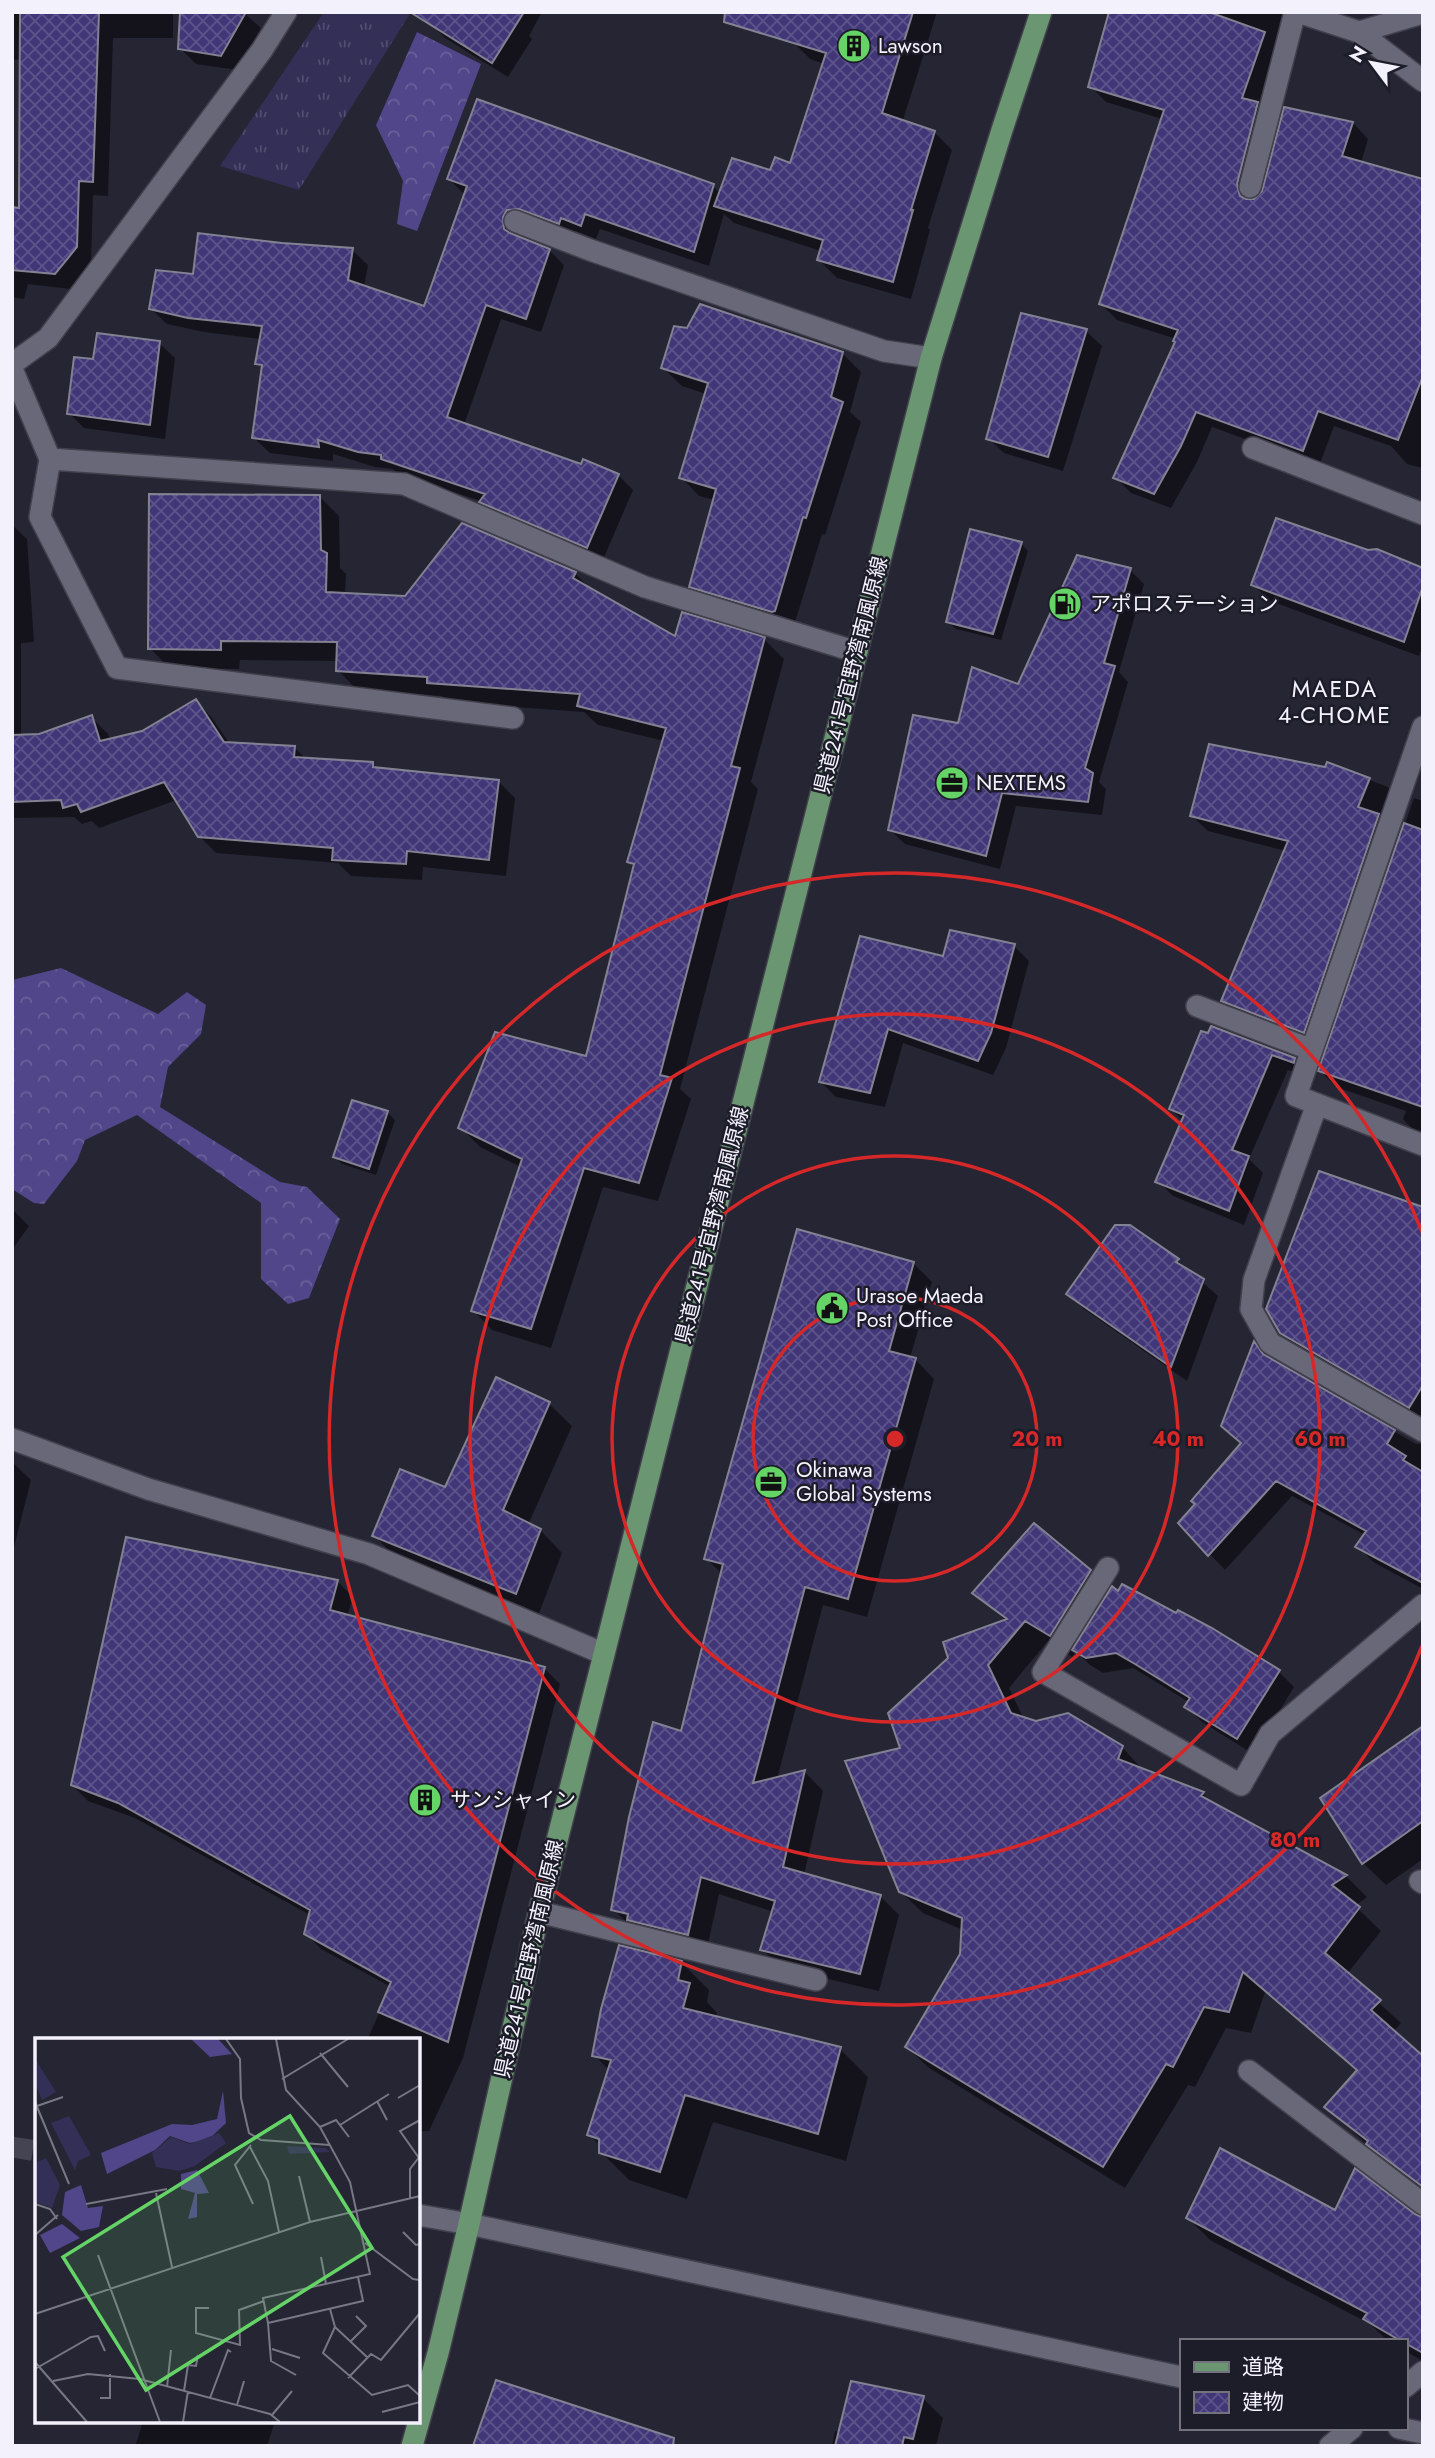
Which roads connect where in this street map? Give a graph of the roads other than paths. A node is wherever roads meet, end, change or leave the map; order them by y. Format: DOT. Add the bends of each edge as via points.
graph roads {
  1 [pos="286,12"];
  2 [pos="1041,12"];
  3 [pos="1297,12"];
  4 [pos="1423,13"];
  5 [pos="1359,32"];
  6 [pos="1423,81"];
  7 [pos="1250,187"];
  8 [pos="515,221"];
  9 [pos="931,358"];
  10 [pos="12,366"];
  11 [pos="1253,448"];
  12 [pos="50,459"];
  13 [pos="1423,514"];
  14 [pos="856,652"];
  15 [pos="513,718"];
  16 [pos="1423,727"];
  17 [pos="1197,1006"];
  18 [pos="1312,1050"];
  19 [pos="1317,1104"];
  20 [pos="1423,1145"];
  21 [pos="1423,1431"];
  22 [pos="12,1439"];
  23 [pos="1108,1567"];
  24 [pos="1423,1605"];
  25 [pos="604,1654"];
  26 [pos="539,1912"];
  27 [pos="816,1980"];
  28 [pos="1249,2071"];
  29 [pos="1423,2204"];
  30 [pos="420,2216"];
  31 [pos="469,2224"];
  32 [pos="1423,2372"];
  33 [pos="1180,2377"];
  34 [pos="1407,2385"];
  35 [pos="420,2415"];
  36 [pos="418,2423"];
  37 [pos="1350,2430"];
  38 [pos="412,2446"];
  39 [pos="1330,2446"];
  1 -- 10 [label="street" via="48,338"];
  2 -- 9 [label="main road, 県道241号宜野湾南風原線"];
  3 -- 5 [label="street"];
  3 -- 7 [label="street"];
  4 -- 5 [label="street"];
  5 -- 6 [label="street"];
  8 -- 9 [label="street" via="884,351"];
  9 -- 14 [label="main road, 県道241号宜野湾南風原線"];
  10 -- 12 [label="street"];
  11 -- 13 [label="street"];
  12 -- 14 [label="street" via="404,484 645,587"];
  12 -- 15 [label="street" via="40,516 117,668"];
  14 -- 25 [label="main road, 県道241号宜野湾南風原線"];
  16 -- 18 [label="street"];
  17 -- 18 [label="street"];
  18 -- 19 [label="street" via="1296,1096"];
  19 -- 20 [label="street"];
  19 -- 21 [label="street" via="1254,1280 1251,1309 1270,1343"];
  22 -- 25 [label="street" via="148,1489 369,1554"];
  23 -- 24 [label="street" via="1043,1672 1241,1785 1270,1734"];
  25 -- 26 [label="main road, 県道241号宜野湾南風原線"];
  26 -- 27 [label="street"];
  26 -- 31 [label="main road, 県道241号宜野湾南風原線"];
  28 -- 29 [label="street"];
  30 -- 31 [label="street"];
  31 -- 33 [label="street"];
  31 -- 35 [label="main road, 県道241号宜野湾南風原線"];
  32 -- 34 [label="street"];
  36 -- 38 [label="main road, 県道241号宜野湾南風原線"];
  37 -- 39 [label="street"];
}
